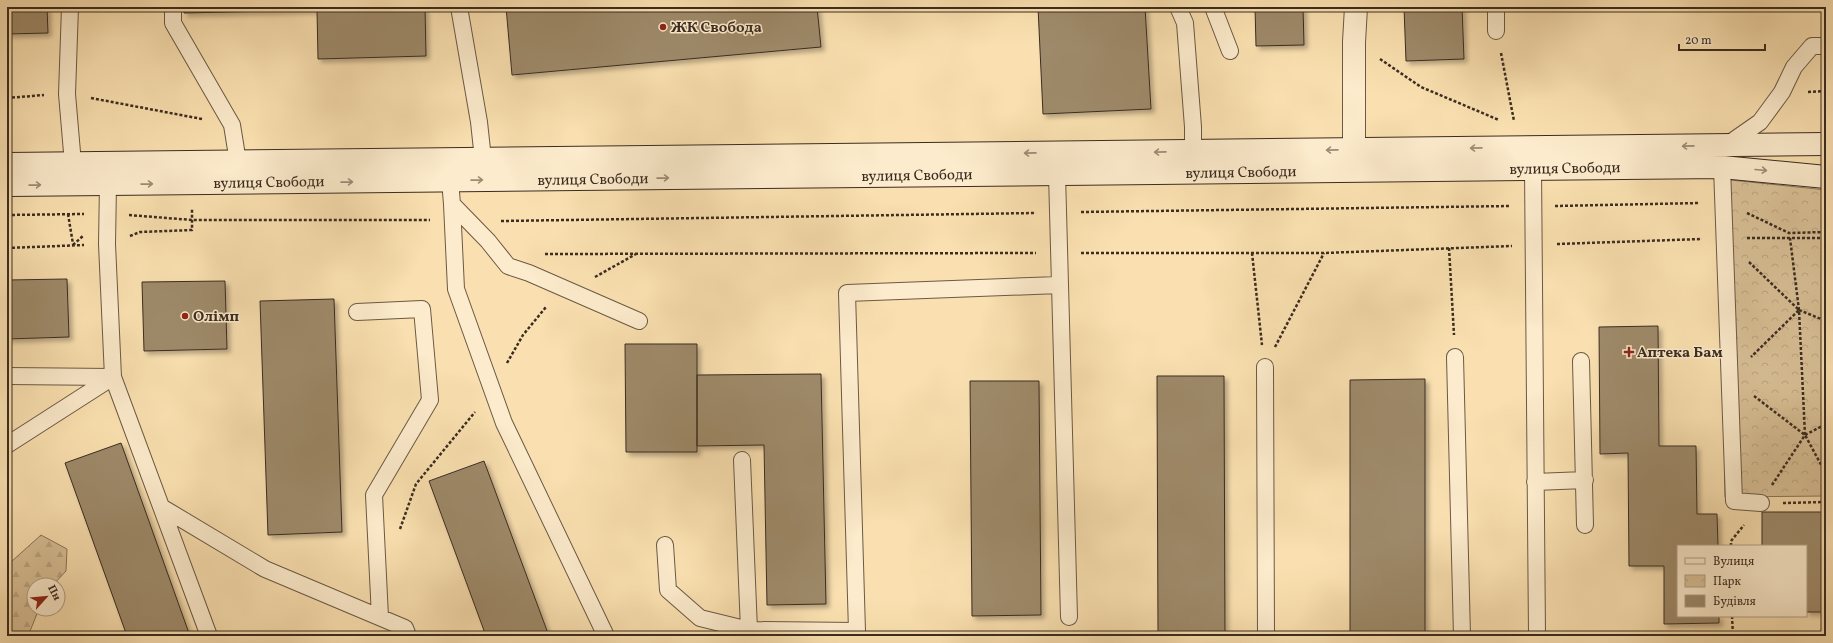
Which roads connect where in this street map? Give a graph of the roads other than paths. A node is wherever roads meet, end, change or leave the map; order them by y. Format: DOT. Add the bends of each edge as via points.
graph roads {
  1 [pos="70,7"];
  2 [pos="173,7"];
  3 [pos="460,7"];
  4 [pos="1178,7"];
  5 [pos="1213,7"];
  6 [pos="1356,7"];
  7 [pos="1496,7"];
  8 [pos="1496,31"];
  9 [pos="1826,46"];
  10 [pos="1230,51"];
  11 [pos="1826,144"];
  12 [pos="1727,145"];
  13 [pos="1636,146"];
  14 [pos="1354,150"];
  15 [pos="1193,151"];
  16 [pos="483,159"];
  17 [pos="238,162"];
  18 [pos="7,164"];
  19 [pos="1722,167"];
  20 [pos="1533,169"];
  21 [pos="68,174"];
  22 [pos="1057,174"];
  23 [pos="1826,177"];
  24 [pos="450,180"];
  25 [pos="108,184"];
  26 [pos="7,185"];
  27 [pos="452,204"];
  28 [pos="1059,286"];
  29 [pos="357,312"];
  30 [pos="639,321"];
  31 [pos="1455,357"];
  32 [pos="1582,361"];
  33 [pos="1265,367"];
  34 [pos="7,376"];
  35 [pos="113,376"];
  36 [pos="7,445"];
  37 [pos="742,460"];
  38 [pos="1585,480"];
  39 [pos="1535,482"];
  40 [pos="1761,503"];
  41 [pos="163,508"];
  42 [pos="1585,525"];
  43 [pos="665,546"];
  44 [pos="380,617"];
  45 [pos="1069,617"];
  46 [pos="749,630"];
  47 [pos="209,636"];
  48 [pos="408,636"];
  49 [pos="606,636"];
  50 [pos="1266,636"];
  51 [pos="1462,636"];
  52 [pos="1537,636"];
  1 -- 21 [label="lane"];
  2 -- 17 [label="lane" via="173,23 232,125"];
  3 -- 16 [label="lane"];
  4 -- 15 [label="lane" via="1185,23"];
  5 -- 10 [label="lane"];
  6 -- 14 [label="main road"];
  7 -- 8 [label="lane"];
  9 -- 12 [label="lane" via="1812,46 1794,67 1782,92 1760,122"];
  11 -- 12 [label="main road, вулиця Свободи"];
  12 -- 13 [label="main road, вулиця Свободи, one-way"];
  13 -- 14 [label="main road, вулиця Свободи, one-way"];
  13 -- 20 [label="main road" via="1627,157 1538,158"];
  14 -- 15 [label="main road, вулиця Свободи, one-way"];
  15 -- 16 [label="main road, вулиця Свободи, one-way"];
  16 -- 17 [label="main road, вулиця Свободи"];
  17 -- 21 [label="main road, вулиця Свободи"];
  18 -- 21 [label="main road, вулиця Свободи"];
  19 -- 20 [label="main road, вулиця Свободи"];
  19 -- 23 [label="main road, вулиця Свободи, one-way"];
  19 -- 40 [label="lane" via="1734,501"];
  20 -- 22 [label="main road, вулиця Свободи"];
  20 -- 39 [label="lane"];
  21 -- 25 [label="main road, вулиця Свободи"];
  26 -- 21 [label="main road, вулиця Свободи, one-way"];
  24 -- 22 [label="main road, вулиця Свободи, one-way"];
  22 -- 28 [label="lane"];
  25 -- 24 [label="main road, вулиця Свободи, one-way"];
  24 -- 27 [label="lane"];
  25 -- 35 [label="lane" via="107,244"];
  27 -- 30 [label="lane" via="508,266 529,272"];
  27 -- 49 [label="lane" via="456,288 492,392 504,423"];
  28 -- 45 [label="lane"];
  28 -- 46 [label="lane" via="847,293 857,631"];
  29 -- 44 [label="lane" via="422,309 430,400 374,495"];
  31 -- 51 [label="lane"];
  32 -- 38 [label="lane"];
  33 -- 50 [label="lane"];
  34 -- 35 [label="lane"];
  35 -- 36 [label="lane"];
  35 -- 41 [label="lane"];
  37 -- 46 [label="lane"];
  38 -- 39 [label="lane"];
  38 -- 42 [label="lane"];
  39 -- 52 [label="lane"];
  41 -- 44 [label="lane" via="265,569"];
  41 -- 47 [label="lane"];
  43 -- 46 [label="lane" via="668,590 700,618"];
  44 -- 48 [label="lane" via="405,628"];
}
